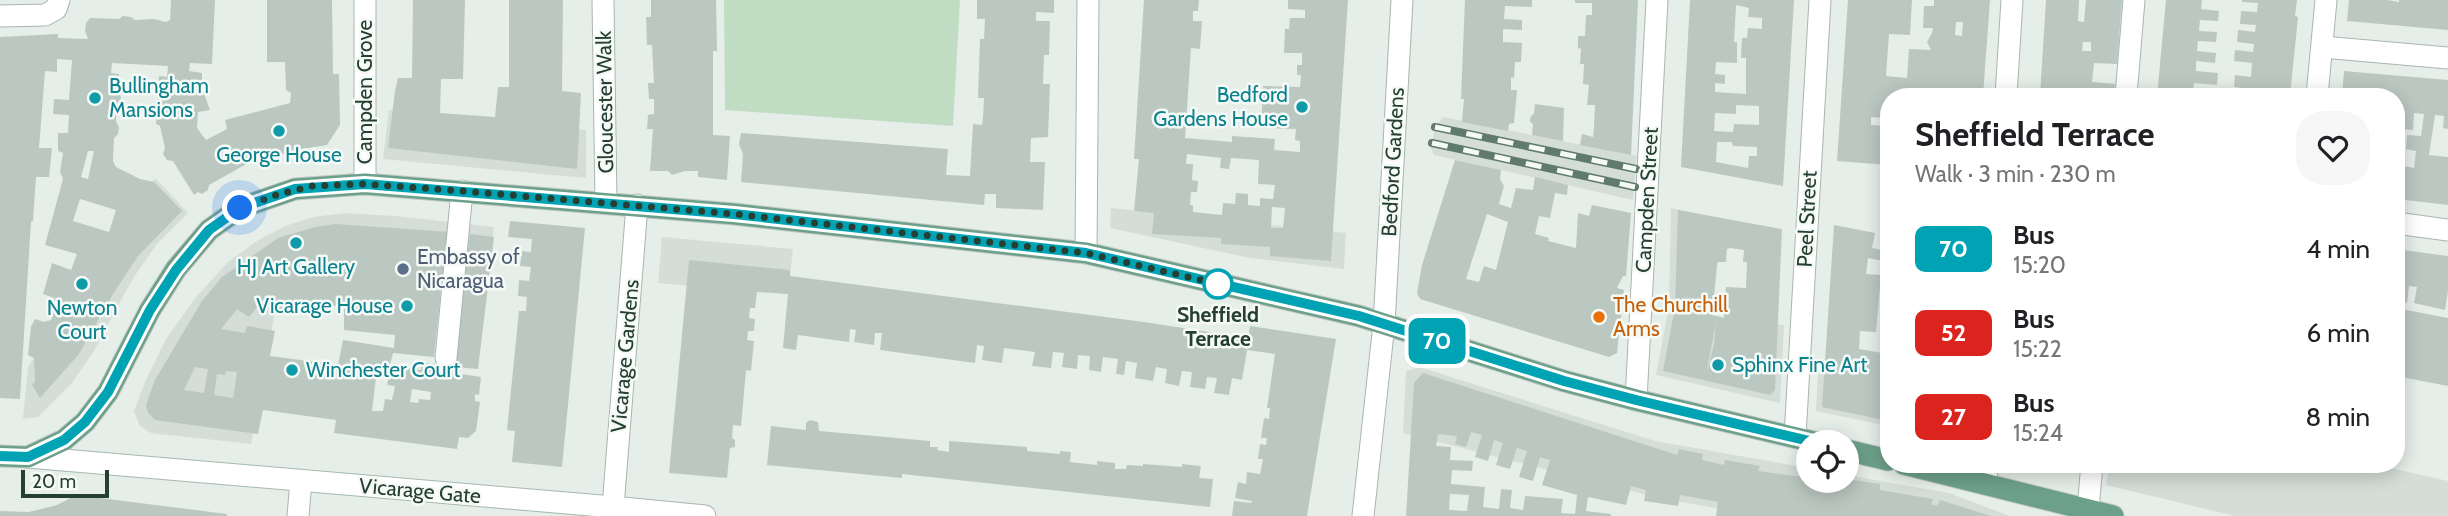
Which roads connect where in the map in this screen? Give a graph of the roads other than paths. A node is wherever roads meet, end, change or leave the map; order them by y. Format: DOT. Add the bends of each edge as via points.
graph roads {
  1 [pos="59,0"];
  2 [pos="365,0"];
  3 [pos="603,0"];
  4 [pos="1088,0"];
  5 [pos="1402,0"];
  6 [pos="1657,0"];
  7 [pos="1820,0"];
  8 [pos="2012,0"];
  9 [pos="2134,0"];
  10 [pos="2326,0"];
  11 [pos="0,16"];
  12 [pos="2323,47"];
  13 [pos="2448,58"];
  14 [pos="2006,88"];
  15 [pos="2127,88"];
  16 [pos="2318,88"];
  17 [pos="365,184"];
  18 [pos="462,191"];
  19 [pos="606,204"];
  20 [pos="638,205"];
  21 [pos="2405,224"];
  22 [pos="2448,230"];
  23 [pos="1086,253"];
  24 [pos="1384,324"];
  25 [pos="446,358"];
  26 [pos="1636,400"];
  27 [pos="1795,437"];
  28 [pos="1859,453"];
  29 [pos="0,456"];
  30 [pos="28,457"];
  31 [pos="1880,458"];
  32 [pos="2091,473"];
  33 [pos="1986,474"];
  34 [pos="301,481"];
  35 [pos="2088,509"];
  36 [pos="612,511"];
  37 [pos="298,516"];
  38 [pos="705,516"];
  39 [pos="1363,516"];
  40 [pos="2113,516"];
  1 -- 11 [label="street" via="56,9 45,15"];
  2 -- 17 [label="street, Campden Grove"];
  3 -- 19 [label="street, Gloucester Walk"];
  4 -- 23 [label="street"];
  5 -- 24 [label="street, Bedford Gardens"];
  6 -- 26 [label="street, Campden Street"];
  7 -- 27 [label="street, Peel Street"];
  8 -- 14 [label="street"];
  9 -- 15 [label="street"];
  10 -- 12 [label="street"];
  12 -- 13 [label="street"];
  12 -- 16 [label="street"];
  17 -- 18 [label="main road"];
  17 -- 30 [label="main road" via="295,189 240,208 209,230 150,310 108,392 85,422 64,440"];
  18 -- 19 [label="main road"];
  18 -- 25 [label="street"];
  19 -- 20 [label="main road"];
  20 -- 23 [label="main road"];
  20 -- 36 [label="street, Vicarage Gardens"];
  21 -- 22 [label="street"];
  23 -- 24 [label="main road"];
  24 -- 26 [label="main road"];
  24 -- 39 [label="street, Bedford Gardens"];
  26 -- 27 [label="main road"];
  28 -- 31 [label="main road"];
  29 -- 30 [label="main road"];
  30 -- 34 [label="street, Vicarage Gate"];
  32 -- 35 [label="street"];
  33 -- 35 [label="main road"];
  34 -- 36 [label="street, Vicarage Gate"];
  34 -- 37 [label="street"];
  35 -- 40 [label="main road"];
  36 -- 38 [label="street, Vicarage Gate"];
}
